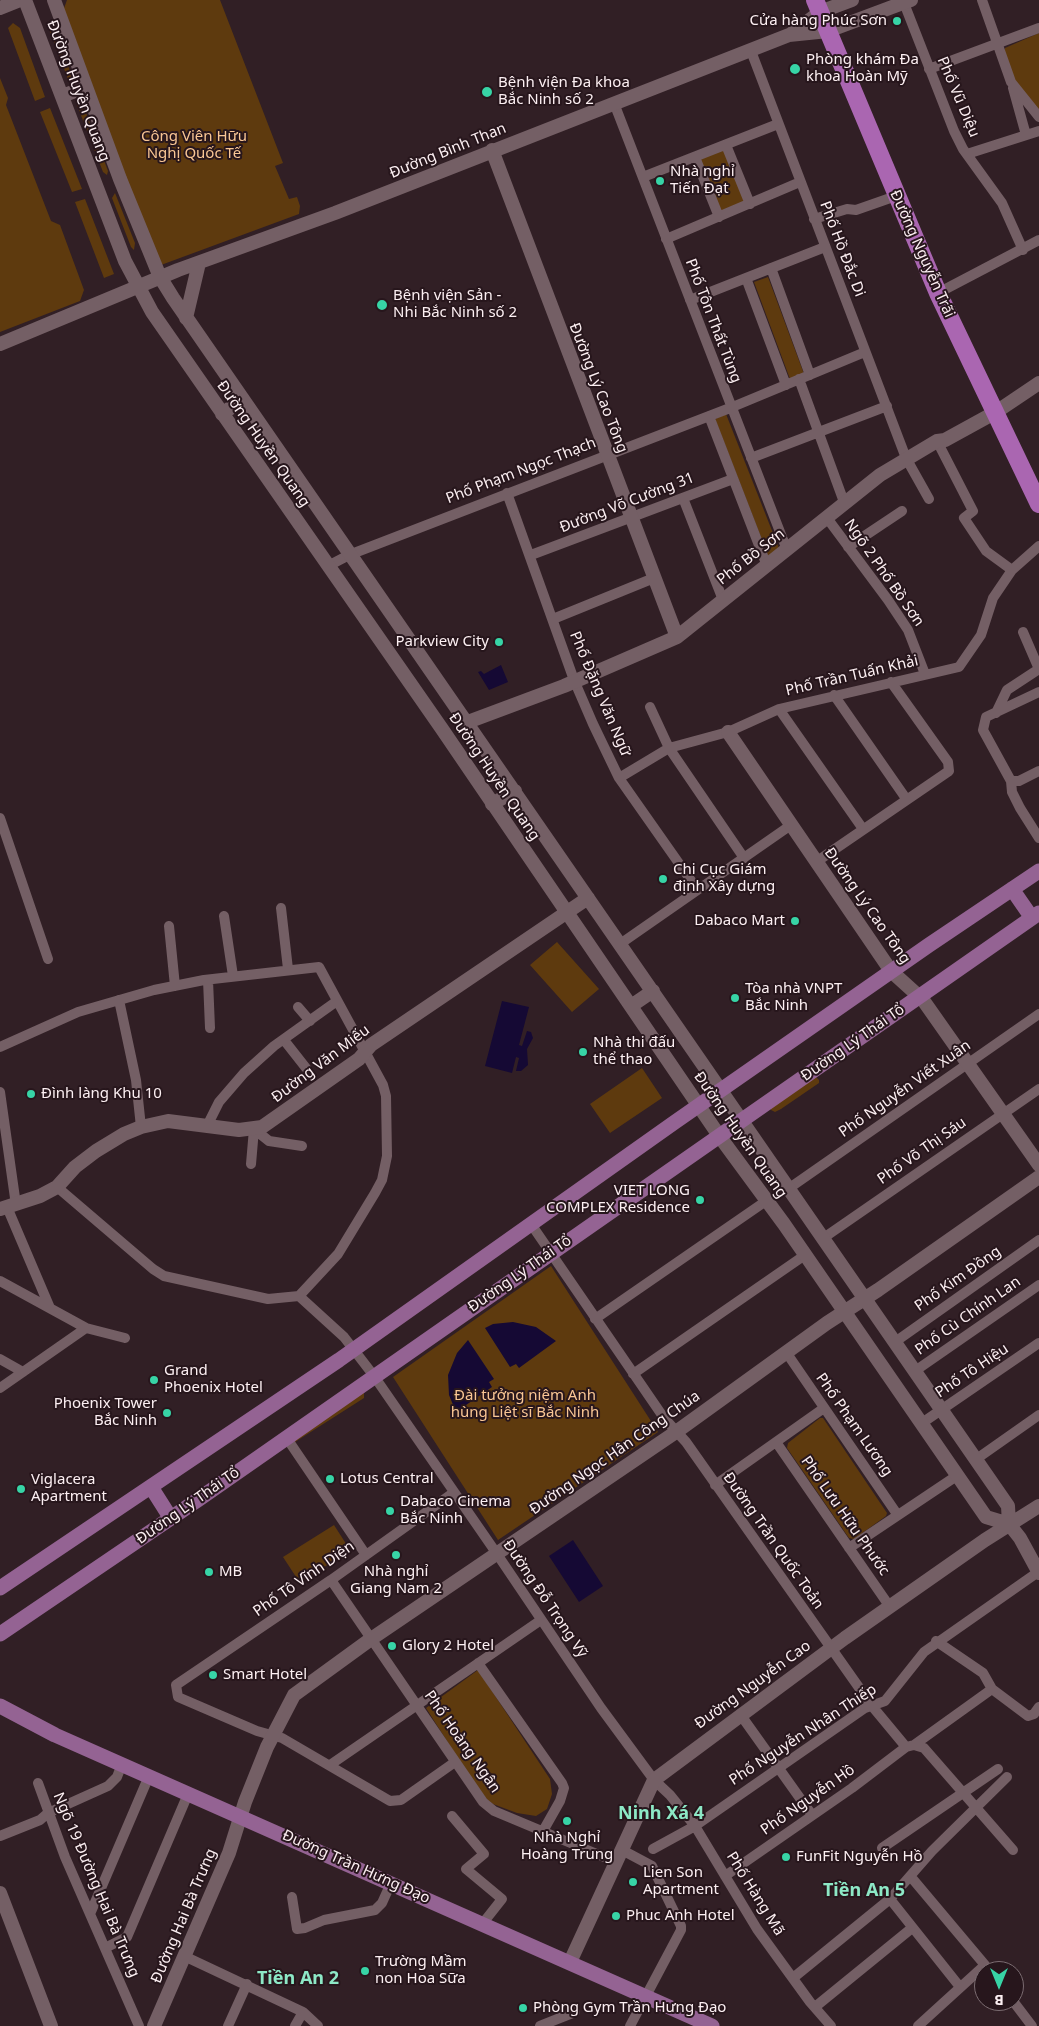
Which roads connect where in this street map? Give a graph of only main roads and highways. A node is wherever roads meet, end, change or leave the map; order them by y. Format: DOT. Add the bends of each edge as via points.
graph roads {
  1 [pos="817,6"];
  2 [pos="1039,504"];
  3 [pos="1039,871"];
  4 [pos="1012,889"];
  5 [pos="1035,916"];
  6 [pos="150,1488"];
  7 [pos="170,1517"];
  8 [pos="0,1588"];
  9 [pos="0,1634"];
  10 [pos="0,1706"];
  11 [pos="712,2026"];
  1 -- 2 [label="highway, Đường Nguyễn Trãi" via="938,293"];
  3 -- 4 [label="main road"];
  4 -- 5 [label="main road"];
  4 -- 6 [label="main road" via="353,1350"];
  5 -- 7 [label="main road, Đường Lý Thái Tổ"];
  6 -- 7 [label="main road"];
  6 -- 8 [label="main road"];
  7 -- 9 [label="main road, Đường Lý Thái Tổ"];
  10 -- 11 [label="main road, Đường Trần Hưng Đạo" via="19,1718 188,1794"];
}
